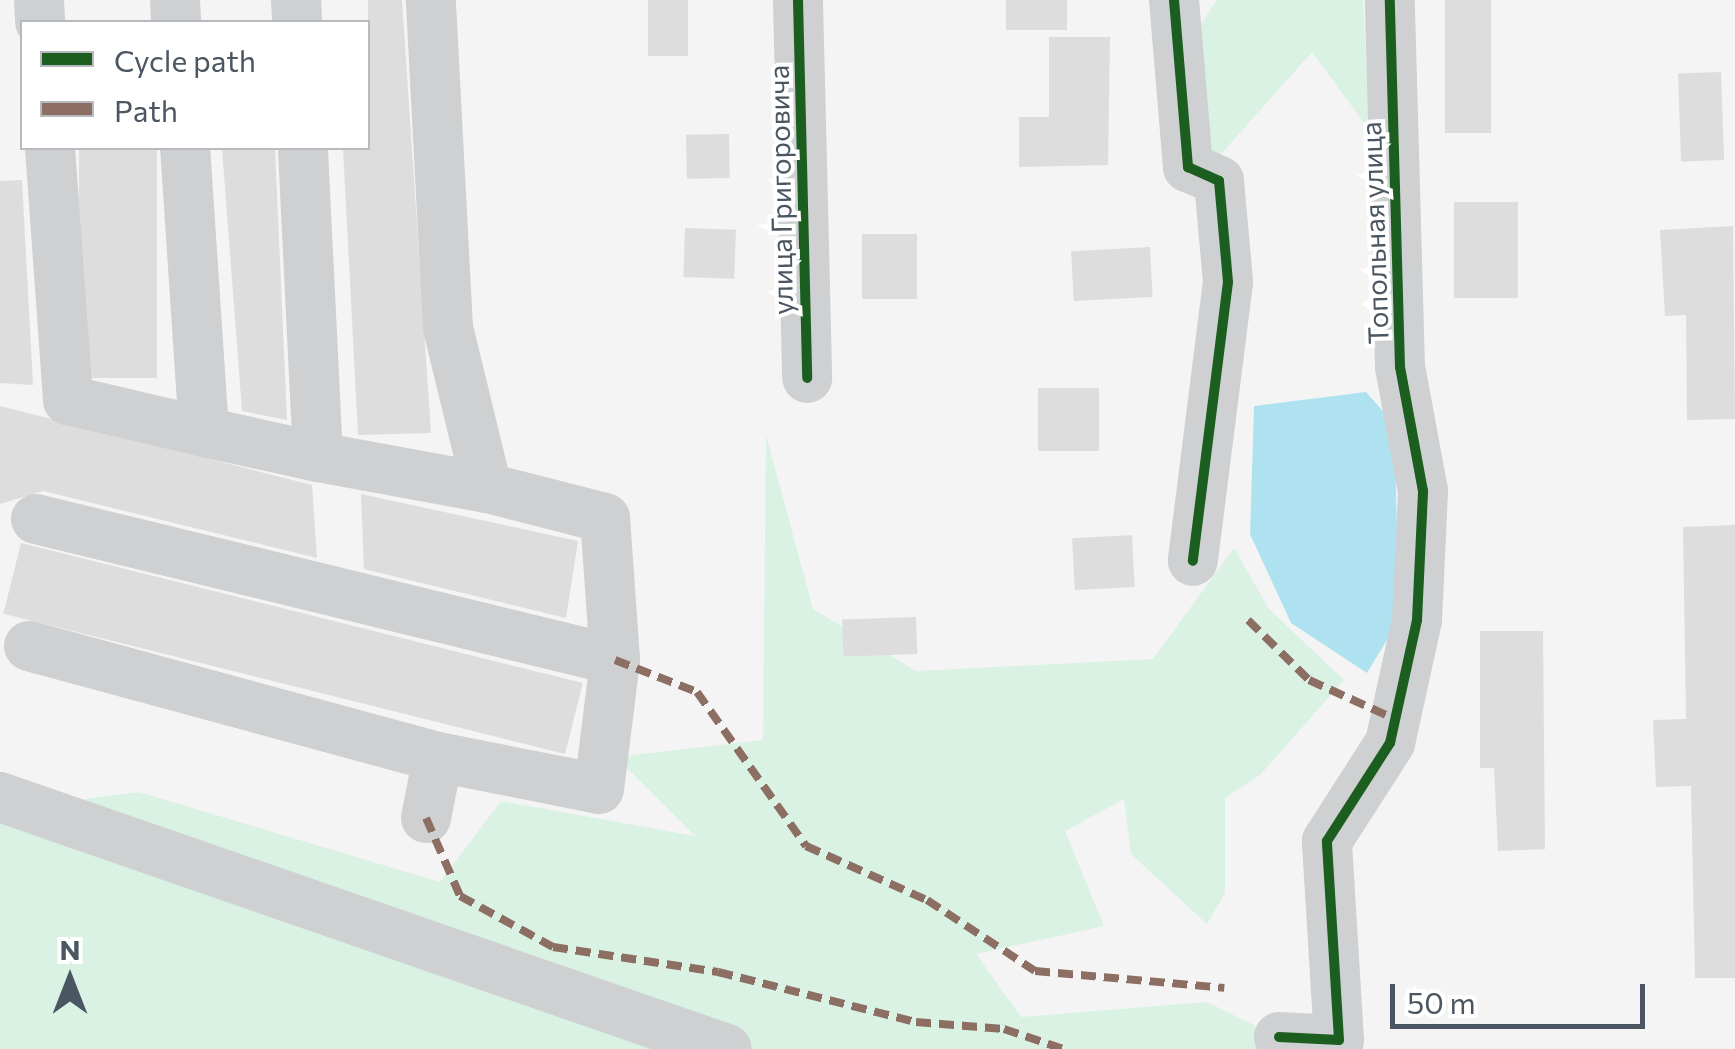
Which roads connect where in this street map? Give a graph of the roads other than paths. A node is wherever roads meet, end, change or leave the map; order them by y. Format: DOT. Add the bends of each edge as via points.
graph roads {
  1 [pos="431,0"];
  2 [pos="798,0"];
  3 [pos="1174,0"];
  4 [pos="1390,0"];
  5 [pos="50,150"];
  6 [pos="184,150"];
  7 [pos="304,150"];
  8 [pos="808,378"];
  9 [pos="204,432"];
  10 [pos="318,457"];
  11 [pos="487,488"];
  12 [pos="36,519"];
  13 [pos="1193,561"];
  14 [pos="30,646"];
  15 [pos="616,660"];
  16 [pos="438,757"];
  17 [pos="0,797"];
  18 [pos="426,818"];
  19 [pos="1280,1037"];
  20 [pos="727,1049"];
  1 -- 11 [label="street" via="448,328"];
  2 -- 8 [label="street, улица Григоровича"];
  3 -- 13 [label="street" via="1188,167 1219,182 1228,282"];
  4 -- 19 [label="street, Топольная улица" via="1400,367 1423,491 1418,620 1390,742 1327,841 1339,1040"];
  5 -- 9 [label="street" via="68,400"];
  6 -- 9 [label="street"];
  7 -- 10 [label="street"];
  9 -- 10 [label="street"];
  10 -- 11 [label="street"];
  11 -- 15 [label="street" via="605,518"];
  12 -- 15 [label="street"];
  14 -- 16 [label="street"];
  15 -- 16 [label="street" via="599,789"];
  16 -- 18 [label="street"];
  17 -- 20 [label="street"];
}
